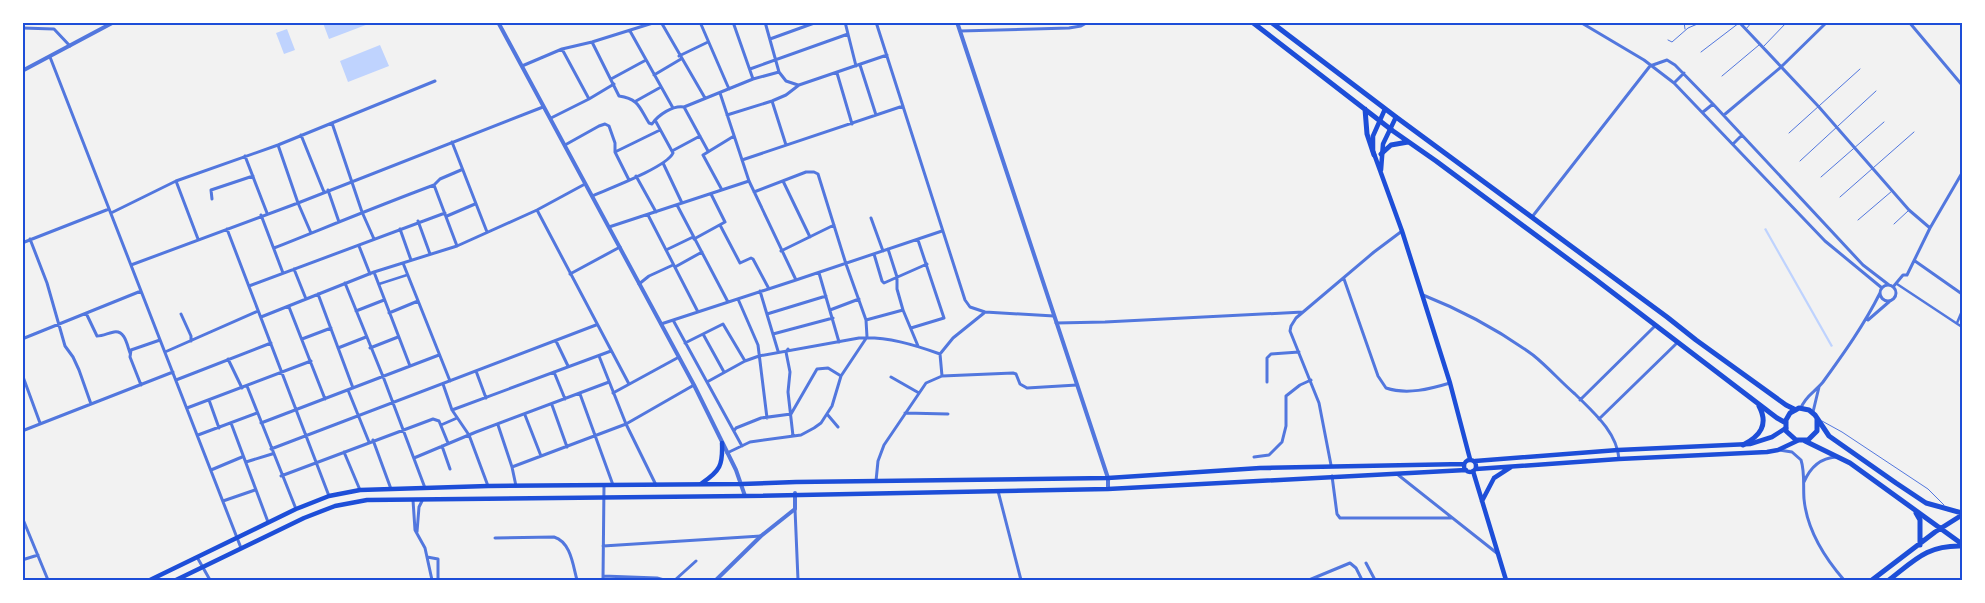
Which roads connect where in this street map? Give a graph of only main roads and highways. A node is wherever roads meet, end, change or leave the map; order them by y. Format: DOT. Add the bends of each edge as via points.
graph roads {
  1 [pos="1252,22"];
  2 [pos="1271,22"];
  3 [pos="1365,108"];
  4 [pos="1385,109"];
  5 [pos="1396,117"];
  6 [pos="1380,120"];
  7 [pos="1390,128"];
  8 [pos="1408,142"];
  9 [pos="1381,154"];
  10 [pos="1374,155"];
  11 [pos="1381,174"];
  12 [pos="1757,403"];
  13 [pos="1798,409"];
  14 [pos="1817,419"];
  15 [pos="1786,425"];
  16 [pos="1797,441"];
  17 [pos="1805,441"];
  18 [pos="722,443"];
  19 [pos="1743,445"];
  20 [pos="1472,460"];
  21 [pos="1464,464"];
  22 [pos="1511,467"];
  23 [pos="1466,470"];
  24 [pos="1474,470"];
  25 [pos="701,484"];
  26 [pos="1482,501"];
  27 [pos="1915,510"];
  28 [pos="1962,514"];
  29 [pos="1940,529"];
  30 [pos="1920,545"];
  31 [pos="1962,545"];
  32 [pos="150,580"];
  33 [pos="176,580"];
  34 [pos="1506,580"];
  35 [pos="1872,580"];
  36 [pos="1888,580"];
  1 -- 3 [label="main road"];
  2 -- 4 [label="main road"];
  3 -- 6 [label="main road"];
  3 -- 10 [label="main road" via="1366,134"];
  4 -- 5 [label="main road"];
  4 -- 6 [label="main road"];
  5 -- 7 [label="main road"];
  5 -- 13 [label="main road" via="1696,340 1786,405"];
  6 -- 7 [label="main road"];
  6 -- 10 [label="main road" via="1373,140"];
  7 -- 8 [label="main road"];
  7 -- 9 [label="main road"];
  8 -- 9 [label="main road" via="1391,145"];
  8 -- 12 [label="main road"];
  9 -- 11 [label="main road"];
  10 -- 11 [label="main road"];
  11 -- 20 [label="main road" via="1450,382"];
  12 -- 15 [label="main road"];
  12 -- 19 [label="main road" via="1763,416 1763,427"];
  13 -- 14 [label="main road" via="1813,412"];
  13 -- 15 [label="main road" via="1788,416"];
  14 -- 17 [label="main road" via="1816,434"];
  14 -- 28 [label="main road" via="1829,436 1926,503"];
  15 -- 16 [label="main road" via="1790,436"];
  15 -- 19 [label="main road" via="1772,437"];
  16 -- 17 [label="main road"];
  16 -- 22 [label="main road" via="1778,450 1757,453"];
  17 -- 27 [label="main road" via="1839,457"];
  18 -- 25 [label="main road" via="720,466"];
  19 -- 20 [label="main road"];
  20 -- 21 [label="main road"];
  20 -- 24 [label="main road"];
  21 -- 23 [label="main road"];
  21 -- 25 [label="main road" via="1332,465 1108,478"];
  22 -- 24 [label="main road"];
  22 -- 26 [label="main road" via="1494,478"];
  23 -- 24 [label="main road"];
  23 -- 33 [label="main road" via="1108,489 367,500 335,506 304,518"];
  24 -- 26 [label="main road"];
  25 -- 32 [label="main road" via="360,490 329,496 296,509"];
  26 -- 34 [label="main road"];
  27 -- 29 [label="main road"];
  27 -- 30 [label="main road" via="1920,520"];
  28 -- 29 [label="main road"];
  29 -- 30 [label="main road"];
  29 -- 31 [label="main road"];
  30 -- 35 [label="main road"];
  31 -- 36 [label="main road" via="1932,549"];
}
